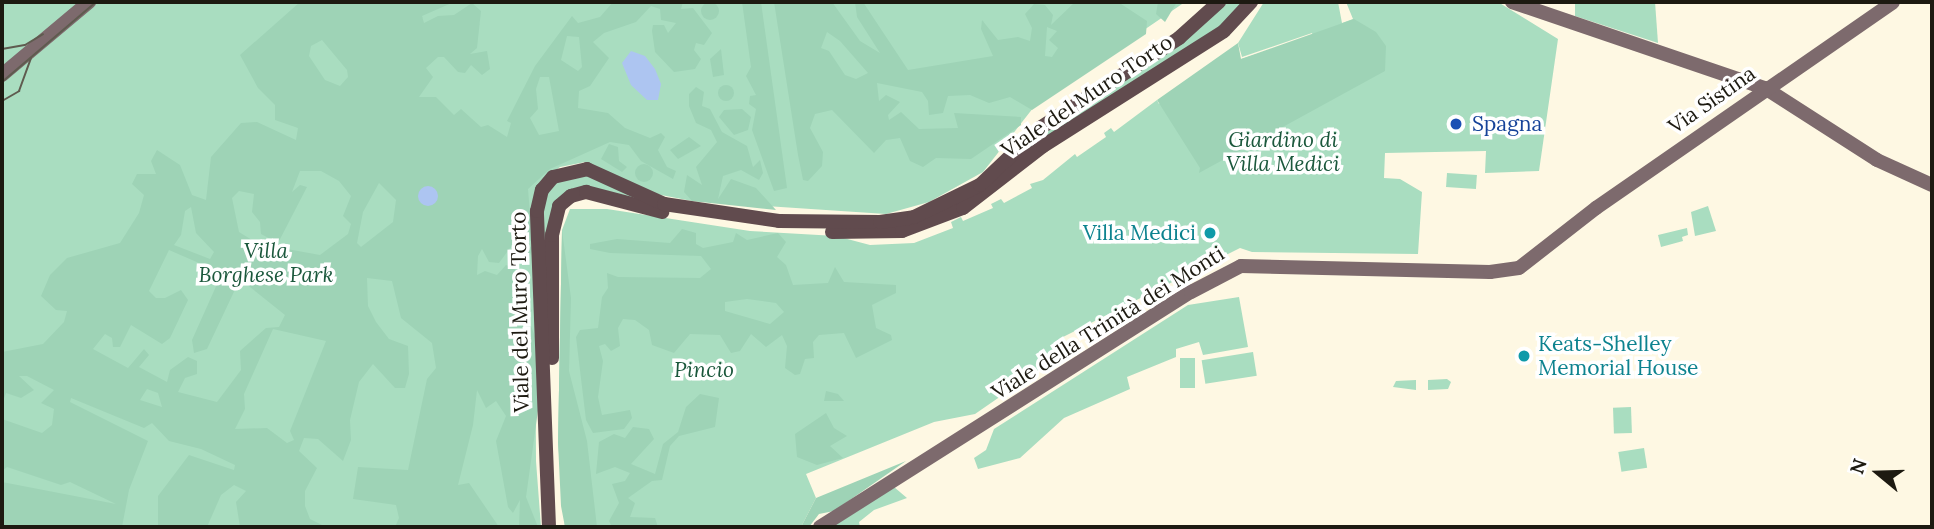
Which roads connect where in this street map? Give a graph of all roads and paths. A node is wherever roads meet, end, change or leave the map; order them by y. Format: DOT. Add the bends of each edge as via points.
graph roads {
  1 [pos="89,2"];
  2 [pos="1219,2"];
  3 [pos="1251,2"];
  4 [pos="1512,2"];
  5 [pos="1893,2"];
  6 [pos="2,75"];
  7 [pos="1765,88"];
  8 [pos="1932,185"];
  9 [pos="1466,271"];
  10 [pos="549,527"];
  11 [pos="557,527"];
  12 [pos="820,527"];
  1 -- 6 [label="street"];
  2 -- 10 [label="main road, Viale del Muro Torto" via="1180,38 1040,128 980,185 914,217 880,222 779,221 660,202 587,169 553,177 542,190 537,211"];
  3 -- 11 [label="main road, Viale del Muro Torto" via="1224,31 1043,146 972,202 917,227 872,233 778,229 677,215 594,194 568,197 556,213 552,235 551,446"];
  4 -- 7 [label="street"];
  5 -- 7 [label="street, Via Sistina"];
  7 -- 8 [label="street" via="1877,160"];
  7 -- 9 [label="street, Via Sistina" via="1558,235 1519,268"];
  9 -- 12 [label="street, Viale della Trinità dei Monti" via="1241,265"];
}
